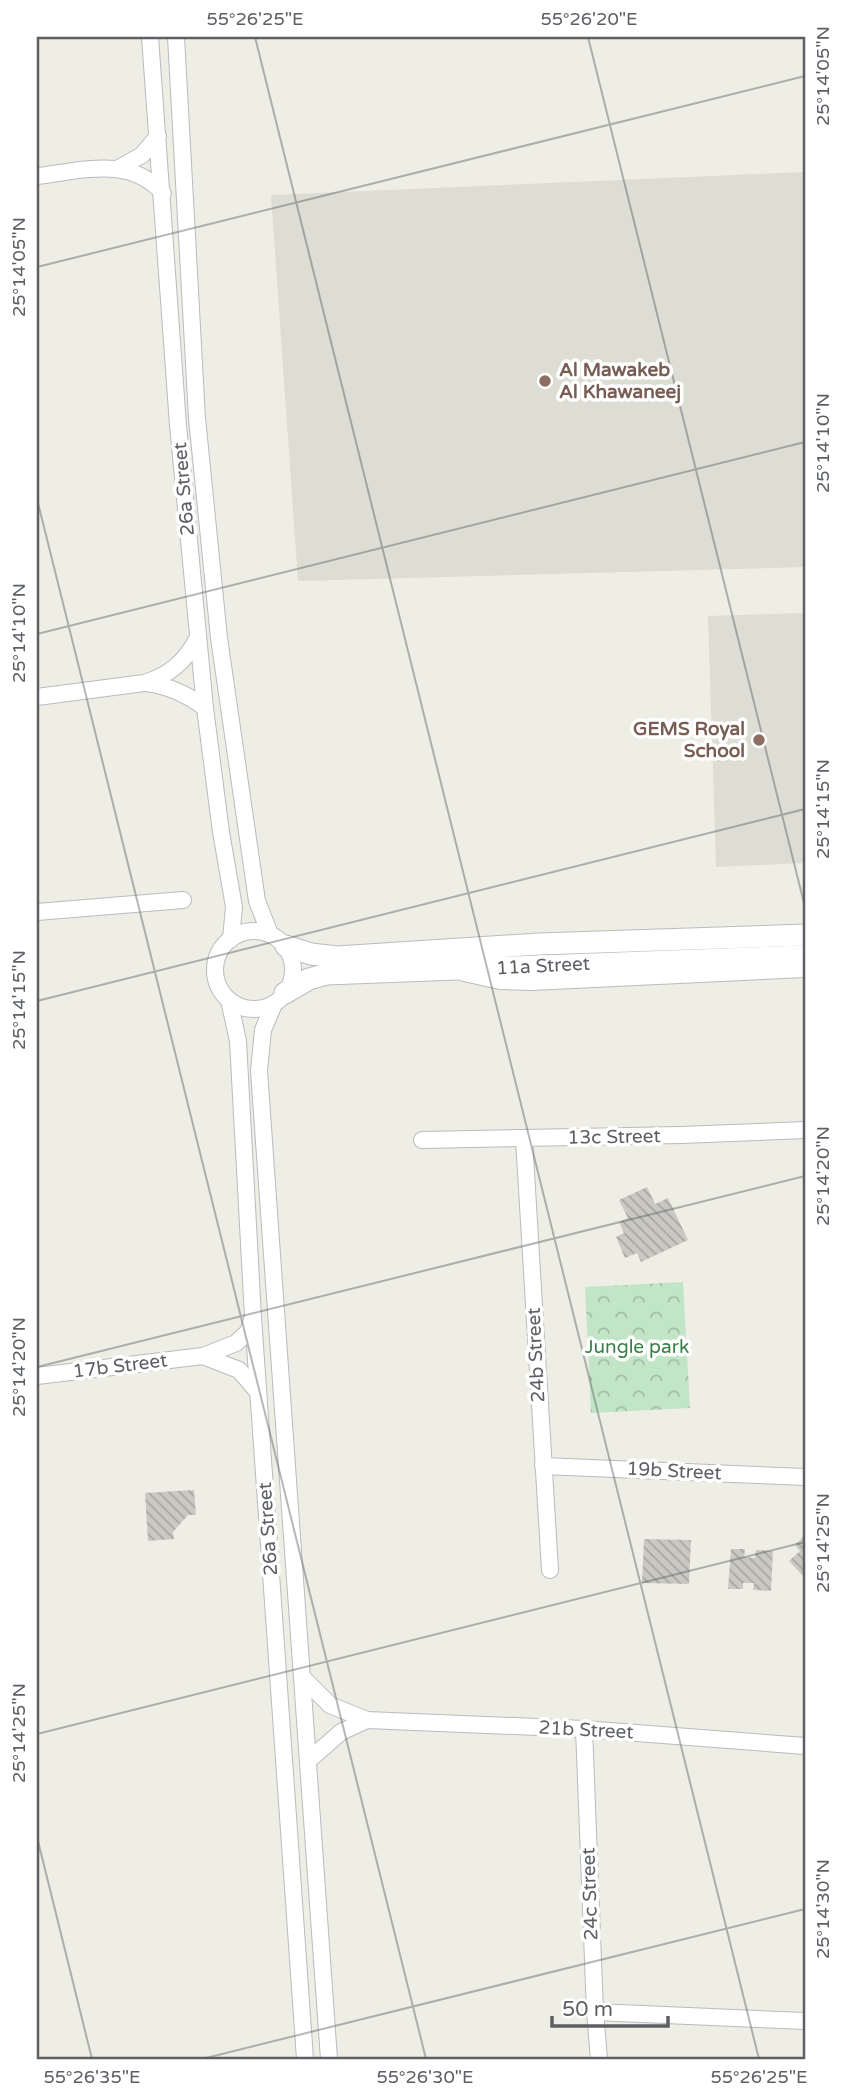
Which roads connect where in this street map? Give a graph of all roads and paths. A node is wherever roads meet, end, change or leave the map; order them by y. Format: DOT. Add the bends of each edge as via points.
graph roads {
  1 [pos="150,37"];
  2 [pos="176,37"];
  3 [pos="158,136"];
  4 [pos="37,163"];
  5 [pos="119,168"];
  6 [pos="37,176"];
  7 [pos="163,193"];
  8 [pos="198,637"];
  9 [pos="144,683"];
  10 [pos="37,697"];
  11 [pos="205,708"];
  12 [pos="183,900"];
  13 [pos="37,912"];
  14 [pos="805,935"];
  15 [pos="232,939"];
  16 [pos="278,940"];
  17 [pos="805,956"];
  18 [pos="805,969"];
  19 [pos="455,971"];
  20 [pos="280,999"];
  21 [pos="229,1000"];
  22 [pos="805,1130"];
  23 [pos="524,1139"];
  24 [pos="422,1140"];
  25 [pos="253,1317"];
  26 [pos="203,1356"];
  27 [pos="37,1376"];
  28 [pos="258,1393"];
  29 [pos="543,1466"];
  30 [pos="805,1477"];
  31 [pos="551,1570"];
  32 [pos="302,1677"];
  33 [pos="367,1720"];
  34 [pos="584,1729"];
  35 [pos="805,1746"];
  36 [pos="308,1761"];
  37 [pos="594,2012"];
  38 [pos="805,2021"];
  39 [pos="305,2059"];
  40 [pos="329,2059"];
  41 [pos="598,2059"];
  1 -- 3 [label="street, 26a Street"];
  2 -- 16 [label="street, 26a Street" via="193,374 219,638 254,888 259,910"];
  3 -- 5 [label="street" via="142,155"];
  3 -- 7 [label="street, 26a Street"];
  4 -- 6 [label="street"];
  5 -- 6 [label="street"];
  5 -- 7 [label="street" via="139,174"];
  7 -- 8 [label="street, 26a Street"];
  8 -- 9 [label="street" via="171,671"];
  8 -- 11 [label="street, 26a Street"];
  9 -- 10 [label="street"];
  9 -- 11 [label="street" via="171,688"];
  11 -- 15 [label="street, 26a Street" via="234,907"];
  12 -- 13 [label="street"];
  14 -- 16 [label="street, 11a Street" via="539,944 337,957 311,954"];
  15 -- 16 [label="street" via="250,931"];
  15 -- 21 [label="street" via="224,945 216,964 218,983"];
  16 -- 20 [label="street" via="291,955 293,975"];
  17 -- 19 [label="street, 11a Street"];
  18 -- 19 [label="street" via="531,982"];
  19 -- 20 [label="street, 11a Street" via="327,974 309,979"];
  20 -- 21 [label="street" via="256,1009"];
  20 -- 32 [label="street, 26a Street" via="263,1030 260,1071"];
  21 -- 25 [label="street, 26a Street" via="238,1041"];
  22 -- 23 [label="street, 13c Street"];
  23 -- 24 [label="street, 13c Street"];
  23 -- 29 [label="street, 24b Street"];
  25 -- 26 [label="street, 17b Street" via="243,1338"];
  25 -- 28 [label="street, 26a Street"];
  26 -- 27 [label="street, 17b Street"];
  26 -- 28 [label="street, 17b Street" via="239,1370"];
  28 -- 39 [label="street, 26a Street"];
  29 -- 30 [label="street, 19b Street"];
  29 -- 31 [label="street, 24b Street"];
  32 -- 33 [label="street, 21b Street" via="330,1705"];
  32 -- 36 [label="street, 26a Street"];
  33 -- 34 [label="street, 21b Street"];
  33 -- 36 [label="street" via="341,1732"];
  34 -- 35 [label="street, 21b Street"];
  34 -- 37 [label="street, 24c Street"];
  36 -- 40 [label="street, 26a Street"];
  37 -- 38 [label="street"];
  37 -- 41 [label="street, 24c Street"];
}
